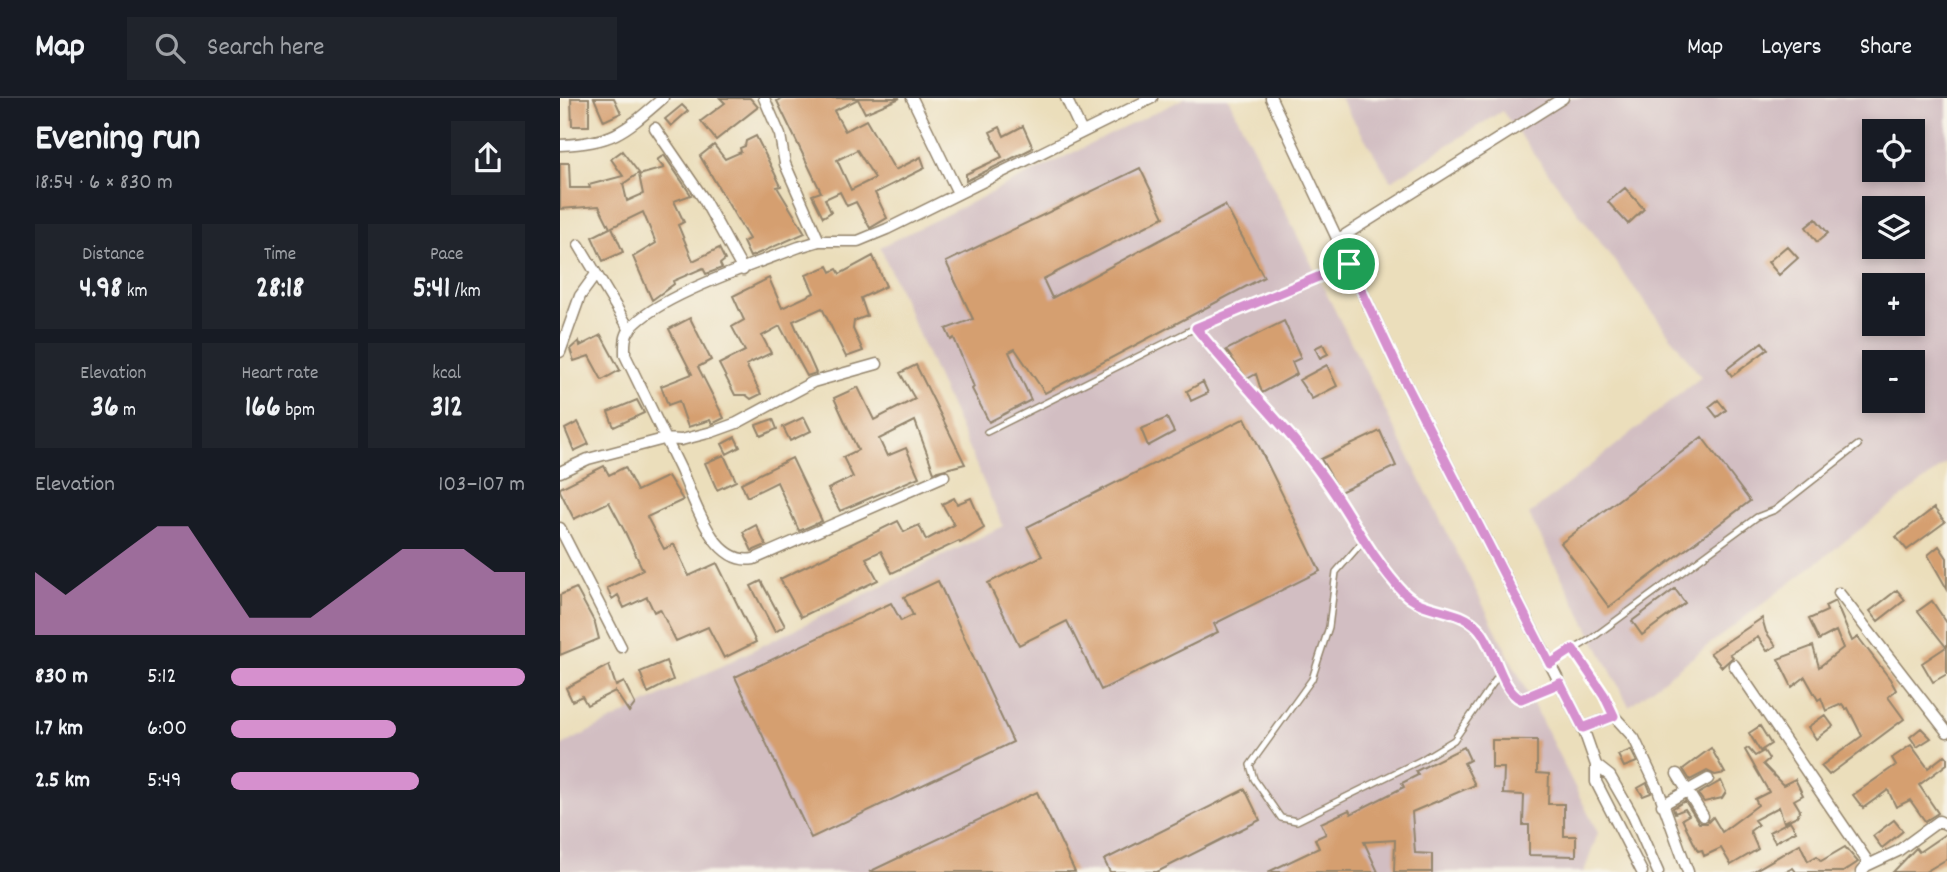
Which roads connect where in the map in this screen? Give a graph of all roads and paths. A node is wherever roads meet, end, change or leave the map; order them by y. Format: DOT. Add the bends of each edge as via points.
graph roads {
  1 [pos="663,98"];
  2 [pos="764,98"];
  3 [pos="912,98"];
  4 [pos="1066,98"];
  5 [pos="1152,98"];
  6 [pos="1271,98"];
  7 [pos="1563,98"];
  8 [pos="654,128"];
  9 [pos="1082,132"];
  10 [pos="560,145"];
  11 [pos="958,193"];
  12 [pos="1337,240"];
  13 [pos="819,241"];
  14 [pos="579,245"];
  15 [pos="1349,264"];
  16 [pos="743,270"];
  17 [pos="596,274"];
  18 [pos="1196,328"];
  19 [pos="630,330"];
  20 [pos="560,352"];
  21 [pos="877,364"];
  22 [pos="987,432"];
  23 [pos="664,439"];
  24 [pos="1858,445"];
  25 [pos="560,472"];
  26 [pos="944,476"];
  27 [pos="560,528"];
  28 [pos="1364,540"];
  29 [pos="1839,593"];
  30 [pos="621,648"];
  31 [pos="1573,649"];
  32 [pos="1550,664"];
  33 [pos="1734,665"];
  34 [pos="1501,672"];
  35 [pos="1560,683"];
  36 [pos="1614,716"];
  37 [pos="1583,728"];
  38 [pos="1947,732"];
  39 [pos="1597,765"];
  40 [pos="1677,774"];
  41 [pos="1708,779"];
  42 [pos="1688,789"];
  43 [pos="1661,805"];
  44 [pos="1703,816"];
  45 [pos="1947,825"];
  46 [pos="1864,869"];
  47 [pos="1642,872"];
  48 [pos="1658,872"];
  49 [pos="1688,872"];
  1 -- 10 [label="street" via="614,137"];
  2 -- 13 [label="street" via="780,135 785,164"];
  3 -- 11 [label="street"];
  4 -- 9 [label="street"];
  5 -- 9 [label="street"];
  6 -- 12 [label="street"];
  7 -- 12 [label="street"];
  8 -- 16 [label="street" via="703,198"];
  9 -- 11 [label="street"];
  11 -- 13 [label="street" via="858,241"];
  12 -- 15 [label="street"];
  13 -- 16 [label="street"];
  14 -- 17 [label="street"];
  15 -- 18 [label="lane"];
  15 -- 32 [label="street"];
  16 -- 19 [label="street" via="683,295"];
  17 -- 19 [label="street"];
  17 -- 20 [label="street" via="580,296"];
  18 -- 22 [label="lane"];
  18 -- 28 [label="lane" via="1324,478"];
  19 -- 23 [label="street" via="625,355"];
  21 -- 23 [label="street" via="813,382 712,432"];
  23 -- 25 [label="street" via="588,459"];
  23 -- 26 [label="street" via="698,515 728,553 746,561"];
  24 -- 31 [label="lane" via="1775,510 1757,517"];
  27 -- 30 [label="street"];
  28 -- 34 [label="lane" via="1405,594 1421,606 1469,618 1488,639"];
  28 -- 34 [label="lane" via="1336,572 1329,627 1312,679 1250,765 1260,790 1281,818 1297,821 1454,740"];
  29 -- 38 [label="street"];
  31 -- 32 [label="lane"];
  31 -- 36 [label="lane"];
  32 -- 35 [label="street"];
  33 -- 46 [label="street" via="1866,859"];
  34 -- 35 [label="lane" via="1507,687 1521,699"];
  35 -- 37 [label="street"];
  36 -- 37 [label="street"];
  36 -- 43 [label="street" via="1633,738"];
  37 -- 39 [label="street"];
  39 -- 47 [label="street" via="1596,782"];
  39 -- 48 [label="street" via="1633,816"];
  40 -- 42 [label="street"];
  41 -- 42 [label="street"];
  42 -- 43 [label="street"];
  42 -- 44 [label="street"];
  43 -- 49 [label="street"];
  45 -- 46 [label="street" via="1939,821"];
}
